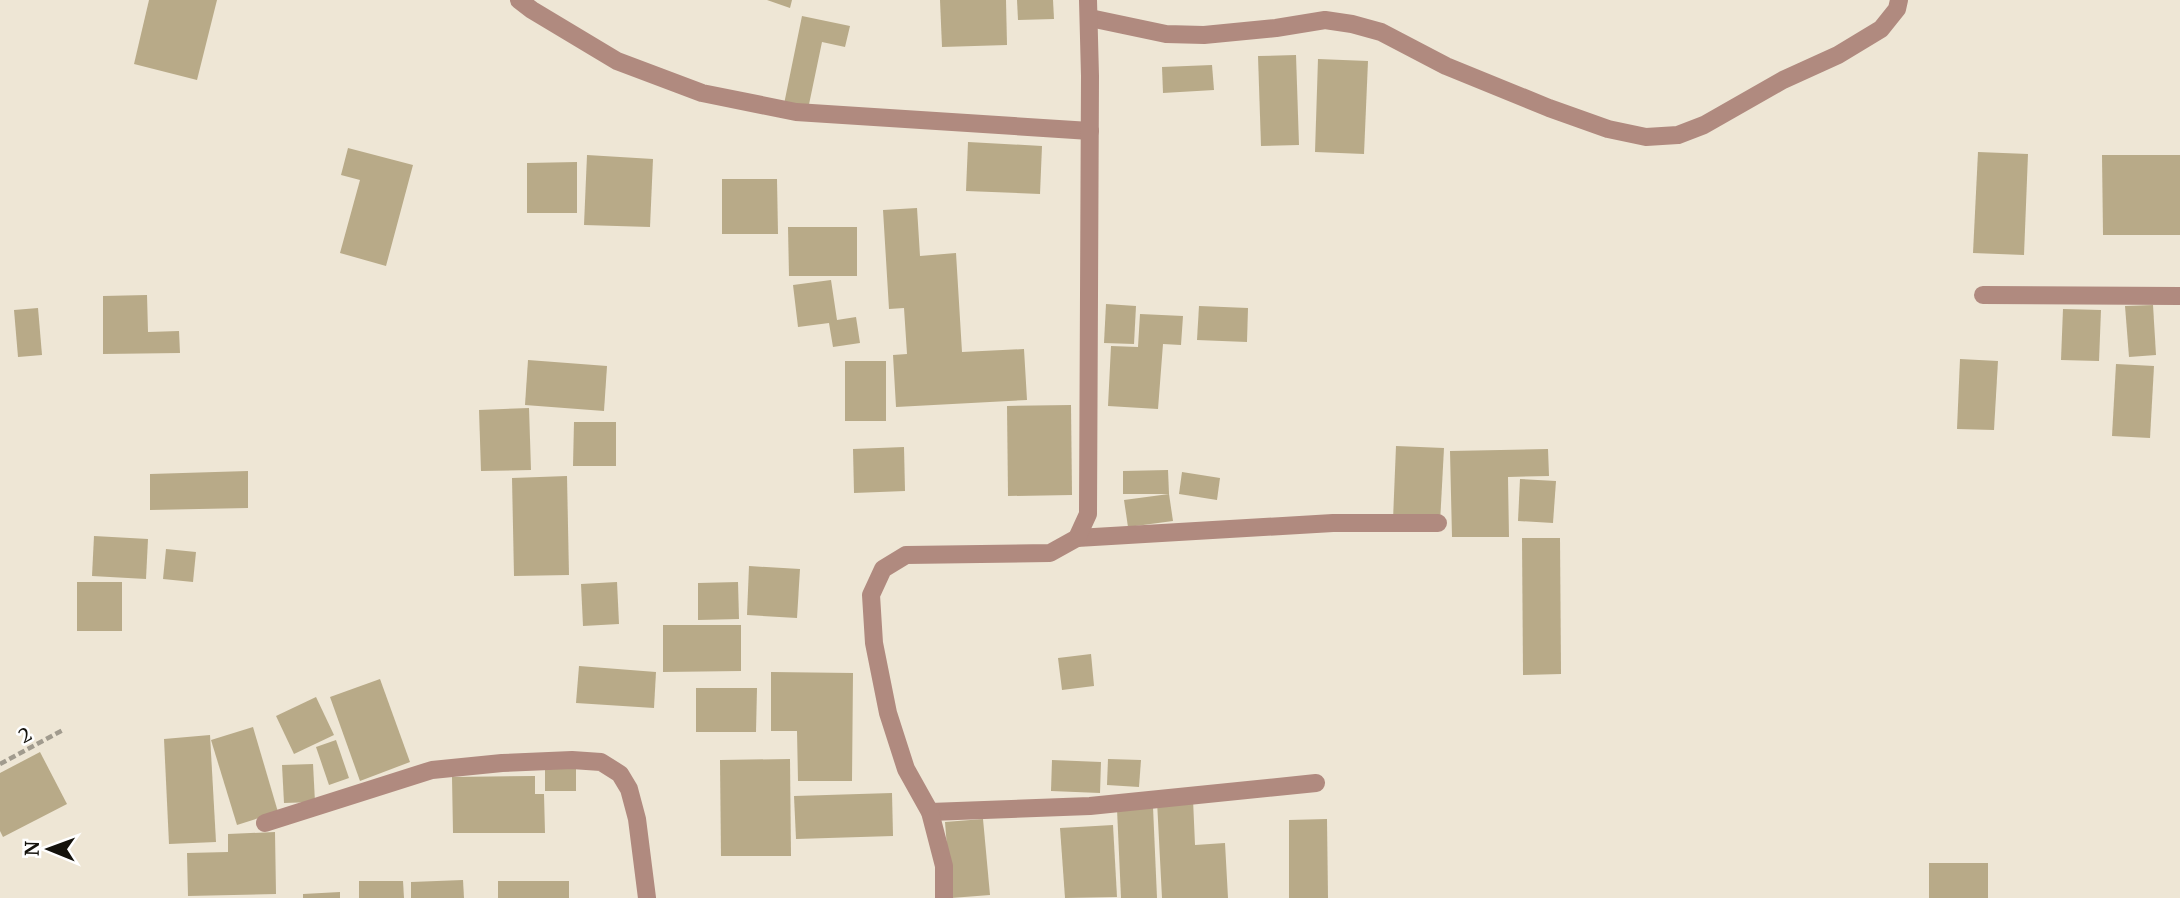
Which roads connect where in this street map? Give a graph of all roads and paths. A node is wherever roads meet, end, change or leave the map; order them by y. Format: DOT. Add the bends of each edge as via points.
graph roads {
  1 [pos="519,0"];
  2 [pos="1899,0"];
  3 [pos="1089,9"];
  4 [pos="1090,131"];
  5 [pos="1983,295"];
  6 [pos="2180,296"];
  7 [pos="1438,523"];
  8 [pos="1077,538"];
  9 [pos="63,730"];
  10 [pos="0,764"];
  11 [pos="1316,783"];
  12 [pos="930,812"];
  13 [pos="265,823"];
  14 [pos="647,898"];
  15 [pos="944,898"];
  1 -- 4 [label="street" via="617,61 702,93 796,112"];
  2 -- 3 [label="street" via="1881,29 1838,55 1704,125 1678,135 1646,137 1549,108 1446,66 1381,32 1352,24 1325,20 1204,35 1166,34"];
  3 -- 4 [label="street"];
  4 -- 8 [label="street" via="1088,514"];
  5 -- 6 [label="street"];
  7 -- 8 [label="street" via="1333,523"];
  8 -- 12 [label="street" via="1050,553 906,555 883,569 871,595 874,643 905,769"];
  9 -- 10 [label="path, 2"];
  11 -- 12 [label="street" via="1090,806"];
  12 -- 15 [label="street" via="944,866"];
  13 -- 14 [label="street" via="432,770 502,763 601,762 620,774 629,789 638,819"];
}
